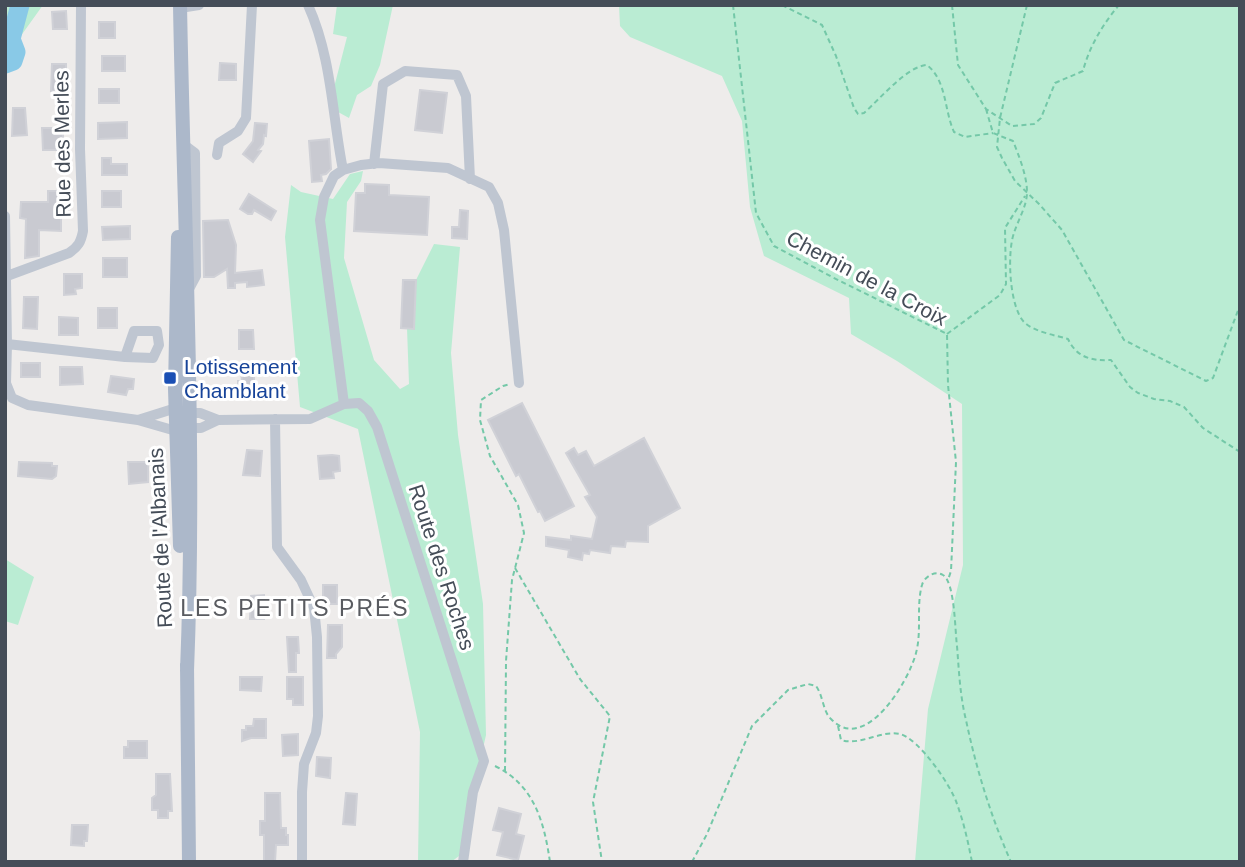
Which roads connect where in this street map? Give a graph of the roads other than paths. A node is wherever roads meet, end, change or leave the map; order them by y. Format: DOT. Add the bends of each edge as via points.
graph roads {
  1 [pos="81,5"];
  2 [pos="199,5"];
  3 [pos="253,5"];
  4 [pos="308,5"];
  5 [pos="180,7"];
  6 [pos="183,144"];
  7 [pos="217,155"];
  8 [pos="374,164"];
  9 [pos="343,170"];
  10 [pos="470,178"];
  11 [pos="184,214"];
  12 [pos="5,216"];
  13 [pos="7,276"];
  14 [pos="6,288"];
  15 [pos="188,291"];
  16 [pos="8,344"];
  17 [pos="125,357"];
  18 [pos="519,383"];
  19 [pos="344,404"];
  20 [pos="275,419"];
  21 [pos="138,420"];
  22 [pos="181,420"];
  23 [pos="187,671"];
  24 [pos="189,862"];
  25 [pos="302,862"];
  26 [pos="463,862"];
  1 -- 13 [label="street, Rue des Merles" via="81,240 69,253"];
  2 -- 5 [label="street"];
  3 -- 7 [label="street" via="246,118 238,131 219,143"];
  4 -- 9 [label="street" via="330,78"];
  5 -- 6 [label="main road, Route de l'Albanais"];
  6 -- 11 [label="main road, Route de l'Albanais"];
  6 -- 15 [label="street" via="195,153 196,276"];
  8 -- 9 [label="street"];
  8 -- 10 [label="street" via="448,168"];
  8 -- 10 [label="street" via="383,85 405,71 457,75 466,96"];
  9 -- 19 [label="street" via="334,176 324,197 320,220"];
  10 -- 18 [label="street" via="489,187 498,202"];
  11 -- 15 [label="main road, Route de l'Albanais"];
  11 -- 22 [label="main road, Route de l'Albanais" via="178,235 175,351"];
  12 -- 13 [label="street"];
  13 -- 14 [label="street"];
  14 -- 16 [label="street"];
  15 -- 22 [label="main road, Route de l'Albanais"];
  16 -- 17 [label="street"];
  16 -- 21 [label="street" via="6,383 19,403"];
  19 -- 20 [label="street" via="310,419"];
  19 -- 26 [label="street, Route des Roches" via="359,403 377,427 484,761 473,792"];
  20 -- 22 [label="street" via="218,420 201,428"];
  20 -- 25 [label="street" via="277,547 314,608 317,637 318,716 304,764"];
  21 -- 22 [label="street"];
  21 -- 22 [label="street"];
  22 -- 23 [label="main road, Route de l'Albanais"];
  22 -- 23 [label="main road" via="189,488"];
  23 -- 24 [label="main road, Route de l'Albanais"];
}
